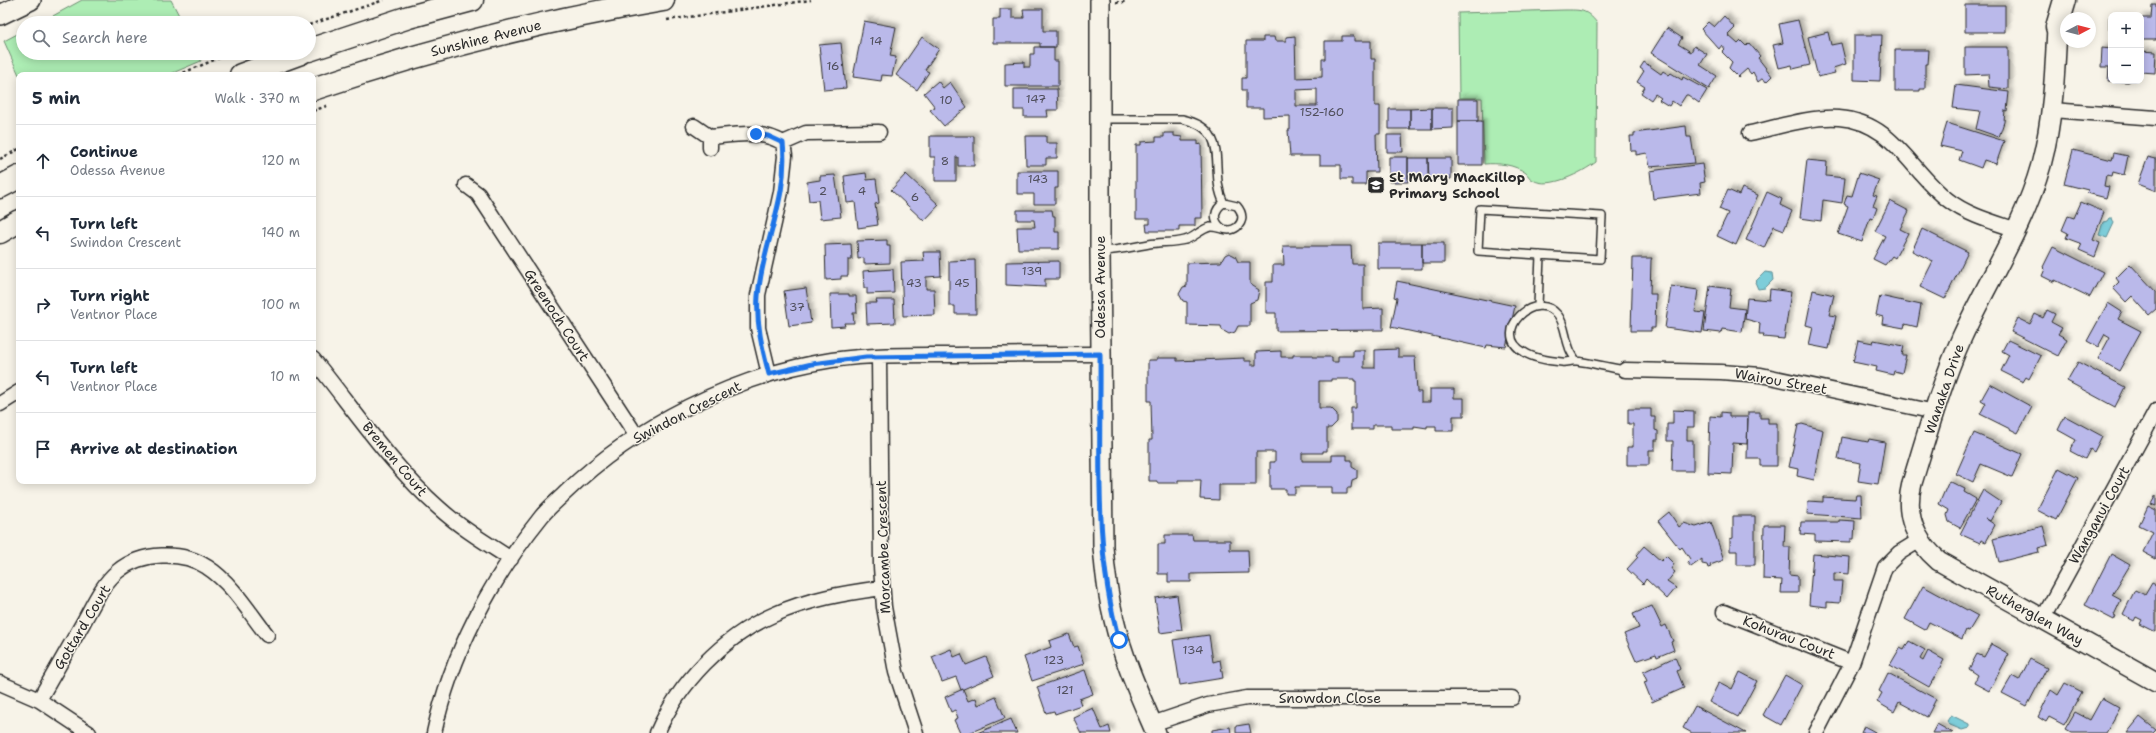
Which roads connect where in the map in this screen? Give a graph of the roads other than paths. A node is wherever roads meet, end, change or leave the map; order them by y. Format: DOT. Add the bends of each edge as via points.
graph roads {
  1 [pos="31,0"];
  2 [pos="472,0"];
  3 [pos="1100,0"];
  4 [pos="2052,0"];
  5 [pos="2066,0"];
  6 [pos="663,10"];
  7 [pos="0,15"];
  8 [pos="2057,27"];
  9 [pos="316,48"];
  10 [pos="282,60"];
  11 [pos="249,72"];
  12 [pos="316,88"];
  13 [pos="2052,110"];
  14 [pos="2156,118"];
  15 [pos="1100,119"];
  16 [pos="694,126"];
  17 [pos="879,132"];
  18 [pos="1750,133"];
  19 [pos="783,143"];
  20 [pos="16,179"];
  21 [pos="466,185"];
  22 [pos="0,187"];
  23 [pos="1224,204"];
  24 [pos="16,223"];
  25 [pos="1222,228"];
  26 [pos="2016,230"];
  27 [pos="0,232"];
  28 [pos="1100,252"];
  29 [pos="1540,255"];
  30 [pos="1538,306"];
  31 [pos="1100,354"];
  32 [pos="879,356"];
  33 [pos="1576,360"];
  34 [pos="316,363"];
  35 [pos="1625,370"];
  36 [pos="769,374"];
  37 [pos="16,394"];
  38 [pos="0,404"];
  39 [pos="2156,411"];
  40 [pos="1934,412"];
  41 [pos="636,436"];
  42 [pos="1920,540"];
  43 [pos="511,559"];
  44 [pos="882,588"];
  45 [pos="1724,612"];
  46 [pos="2043,618"];
  47 [pos="267,635"];
  48 [pos="1852,663"];
  49 [pos="2156,682"];
  50 [pos="0,683"];
  51 [pos="1512,698"];
  52 [pos="39,700"];
  53 [pos="1154,729"];
  54 [pos="89,733"];
  55 [pos="434,733"];
  56 [pos="657,733"];
  57 [pos="916,733"];
  58 [pos="1816,733"];
  1 -- 7 [label="street"];
  2 -- 9 [label="main road" via="409,17"];
  3 -- 15 [label="street, Odessa Avenue"];
  4 -- 8 [label="main road"];
  5 -- 8 [label="main road"];
  6 -- 12 [label="main road, Sunshine Avenue" via="557,20 479,38"];
  8 -- 13 [label="street, Wanaka Drive"];
  10 -- 11 [label="main road"];
  13 -- 14 [label="street"];
  13 -- 26 [label="street, Wanaka Drive" via="2041,164"];
  15 -- 23 [label="lane" via="1182,119 1205,129 1215,143 1218,184"];
  15 -- 28 [label="street, Odessa Avenue"];
  16 -- 19 [label="street" via="710,142 756,134"];
  17 -- 19 [label="street" via="806,133"];
  18 -- 26 [label="street" via="1831,117 1851,119 1873,128 1902,150 1948,200 1975,215"];
  19 -- 36 [label="street" via="781,192 758,294 758,328"];
  20 -- 22 [label="main road"];
  21 -- 41 [label="street, Greenoch Court" via="481,188"];
  23 -- 25 [label="lane" via="1217,209 1215,217 1218,226"];
  23 -- 25 [label="lane" via="1237,206 1242,218 1241,223 1234,229"];
  24 -- 27 [label="main road"];
  25 -- 28 [label="lane" via="1210,227 1179,242"];
  26 -- 40 [label="street, Wanaka Drive" via="1961,339"];
  28 -- 31 [label="street, Odessa Avenue"];
  29 -- 29 [label="lane" via="1600,259 1602,216 1480,209 1478,251"];
  29 -- 30 [label="lane"];
  30 -- 33 [label="lane" via="1548,307 1559,316 1568,345"];
  30 -- 33 [label="lane" via="1515,320 1512,341 1524,353 1563,362"];
  31 -- 32 [label="street, Swindon Crescent"];
  31 -- 53 [label="street, Odessa Avenue" via="1101,512 1105,575 1119,640"];
  32 -- 36 [label="street, Swindon Crescent" via="830,361"];
  32 -- 44 [label="street, Morcambe Crescent"];
  33 -- 35 [label="lane"];
  34 -- 43 [label="street, Bremen Court" via="413,484 470,532"];
  35 -- 40 [label="street, Wairou Street" via="1761,375"];
  36 -- 41 [label="street, Swindon Crescent" via="711,397"];
  37 -- 38 [label="street"];
  39 -- 46 [label="street, Wanganui Court"];
  40 -- 42 [label="street, Wanaka Drive" via="1910,492 1911,519"];
  41 -- 43 [label="street, Swindon Crescent" via="583,475 542,516"];
  42 -- 46 [label="street, Rutherglen Way" via="1939,561"];
  42 -- 48 [label="street" via="1899,553 1885,567"];
  43 -- 55 [label="street, Swindon Crescent" via="492,587 460,653 446,689"];
  44 -- 56 [label="street" via="800,604 749,628 724,646 700,669 681,692"];
  44 -- 57 [label="street, Morcambe Crescent" via="891,652"];
  45 -- 48 [label="street, Kohurau Court"];
  46 -- 49 [label="street, Rutherglen Way"];
  47 -- 52 [label="street, Gottard Court" via="228,585 207,567 187,557 163,555 140,560 119,570 103,586"];
  48 -- 58 [label="street"];
  50 -- 52 [label="street"];
  51 -- 53 [label="street, Snowdon Close" via="1247,698 1208,705"];
  52 -- 54 [label="street"];
}
